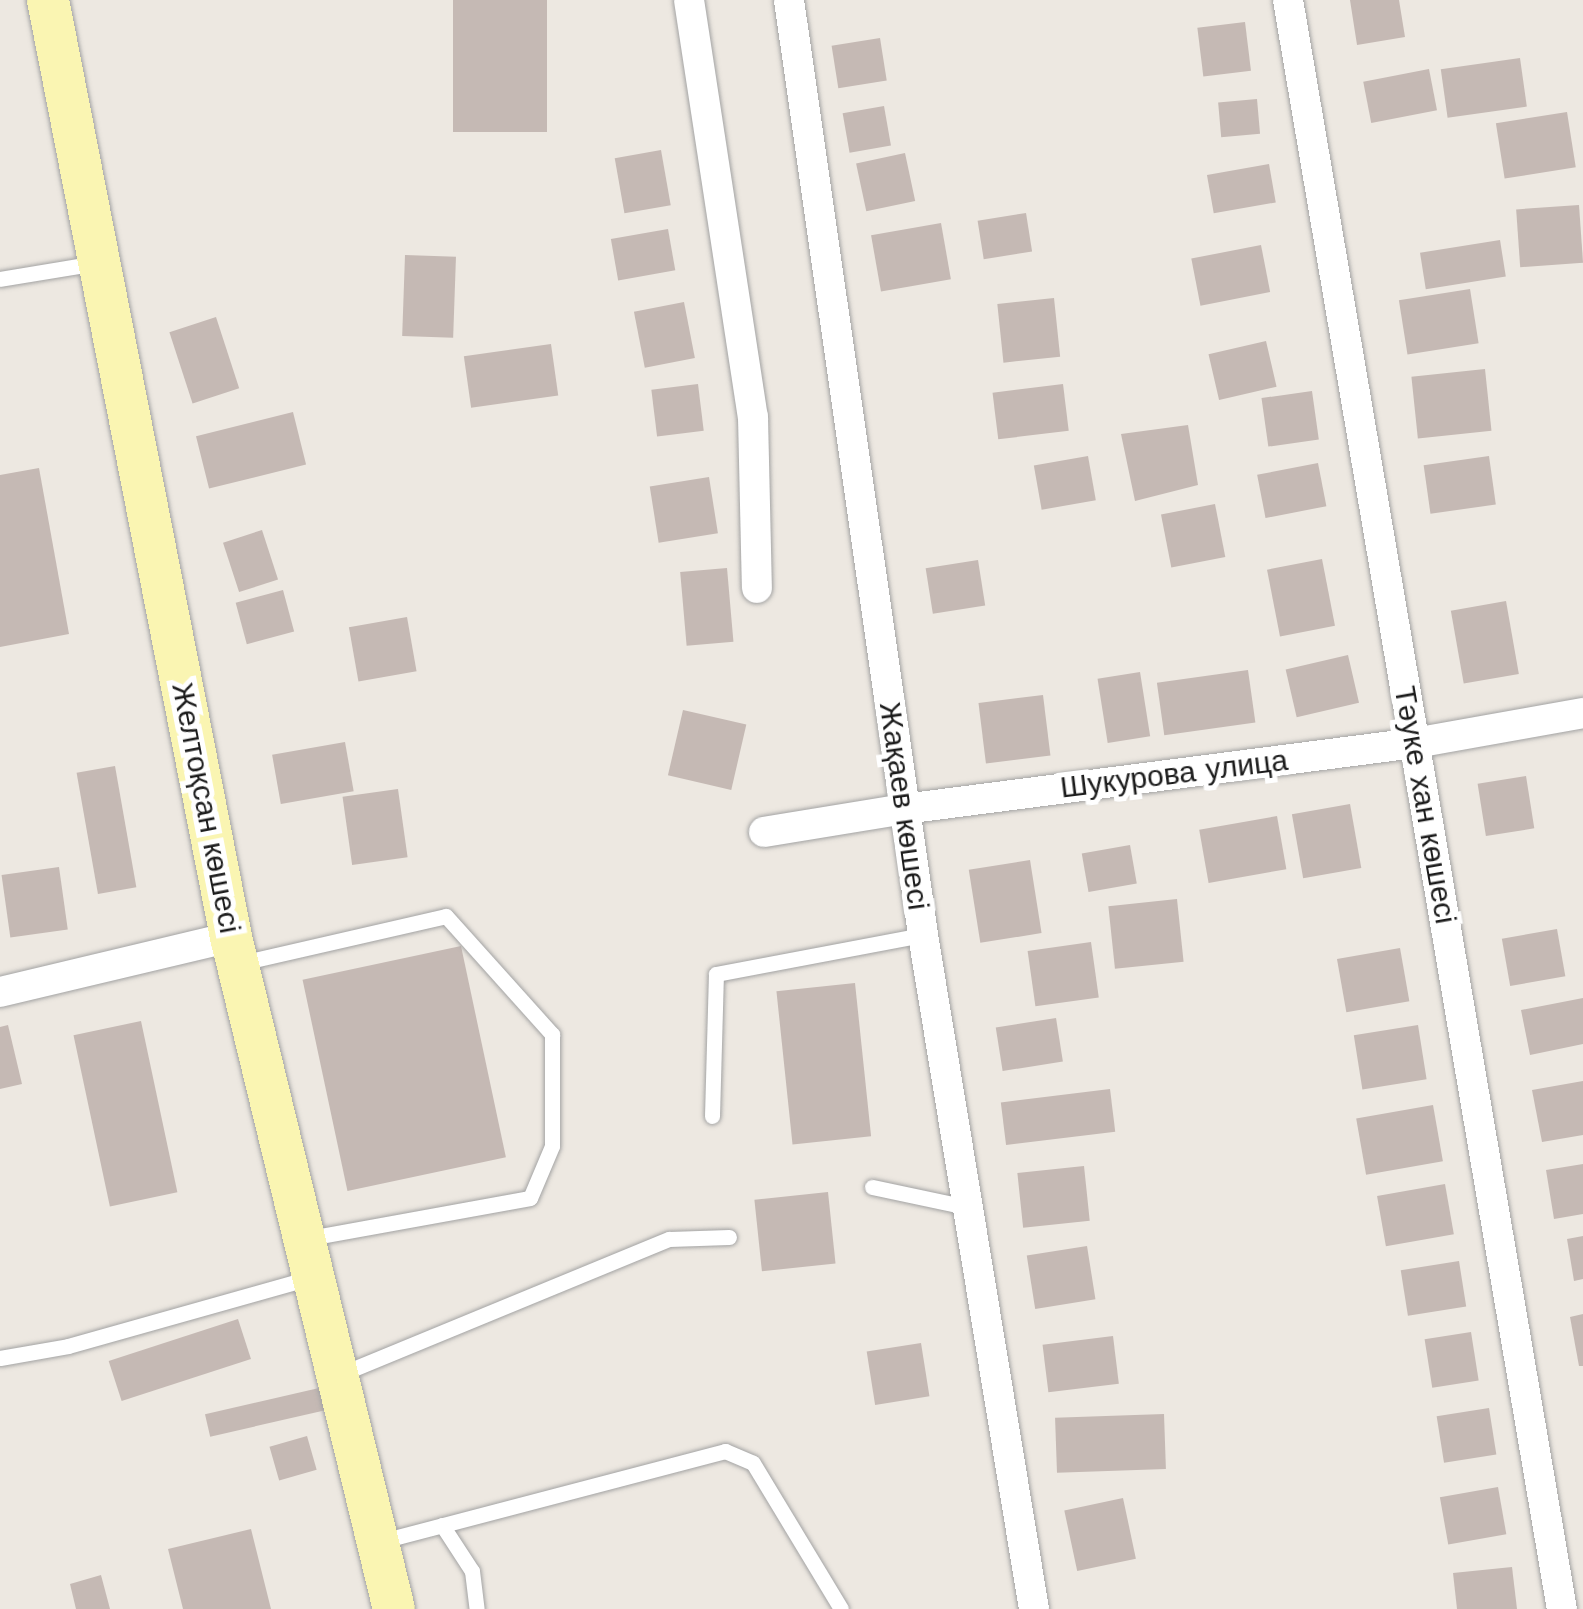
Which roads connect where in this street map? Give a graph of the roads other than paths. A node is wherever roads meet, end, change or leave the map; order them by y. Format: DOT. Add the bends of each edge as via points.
graph roads {
  1 [pos="48,0"];
  2 [pos="689,0"];
  3 [pos="789,0"];
  4 [pos="1288,0"];
  5 [pos="101,263"];
  6 [pos="0,279"];
  7 [pos="757,588"];
  8 [pos="1583,713"];
  9 [pos="1414,743"];
  10 [pos="904,809"];
  11 [pos="764,832"];
  12 [pos="923,935"];
  13 [pos="234,950"];
  14 [pos="0,992"];
  15 [pos="712,1116"];
  16 [pos="872,1187"];
  17 [pos="968,1207"];
  18 [pos="729,1237"];
  19 [pos="309,1258"];
  20 [pos="0,1358"];
  21 [pos="337,1375"];
  22 [pos="442,1525"];
  23 [pos="378,1542"];
  24 [pos="394,1609"];
  25 [pos="476,1609"];
  26 [pos="841,1609"];
  27 [pos="1034,1609"];
  28 [pos="1562,1609"];
  1 -- 5 [label="street, Желтоқсан көшесі"];
  2 -- 7 [label="street" via="752,417"];
  3 -- 10 [label="street, Жақаев көшесі"];
  4 -- 9 [label="street, Тәуке хан көшесі"];
  5 -- 6 [label="lane"];
  5 -- 13 [label="street, Желтоқсан көшесі"];
  8 -- 9 [label="street, Шукурова улица"];
  9 -- 10 [label="street, Шукурова улица"];
  9 -- 28 [label="street, Тәуке хан көшесі"];
  10 -- 11 [label="street, Шукурова улица"];
  10 -- 12 [label="street, Жақаев көшесі"];
  12 -- 15 [label="lane" via="716,974"];
  12 -- 17 [label="street, Жақаев көшесі"];
  13 -- 14 [label="street"];
  13 -- 19 [label="street, Желтоқсан көшесі"];
  13 -- 19 [label="lane" via="446,916 552,1034 552,1146 530,1198"];
  16 -- 17 [label="lane"];
  17 -- 27 [label="street, Жақаев көшесі"];
  18 -- 21 [label="lane" via="669,1239"];
  19 -- 20 [label="lane" via="68,1346"];
  19 -- 21 [label="street, Желтоқсан көшесі"];
  21 -- 23 [label="street, Желтоқсан көшесі"];
  22 -- 23 [label="lane"];
  22 -- 25 [label="lane" via="472,1571"];
  22 -- 26 [label="lane" via="725,1450 753,1463"];
  23 -- 24 [label="street, Желтоқсан көшесі"];
}
